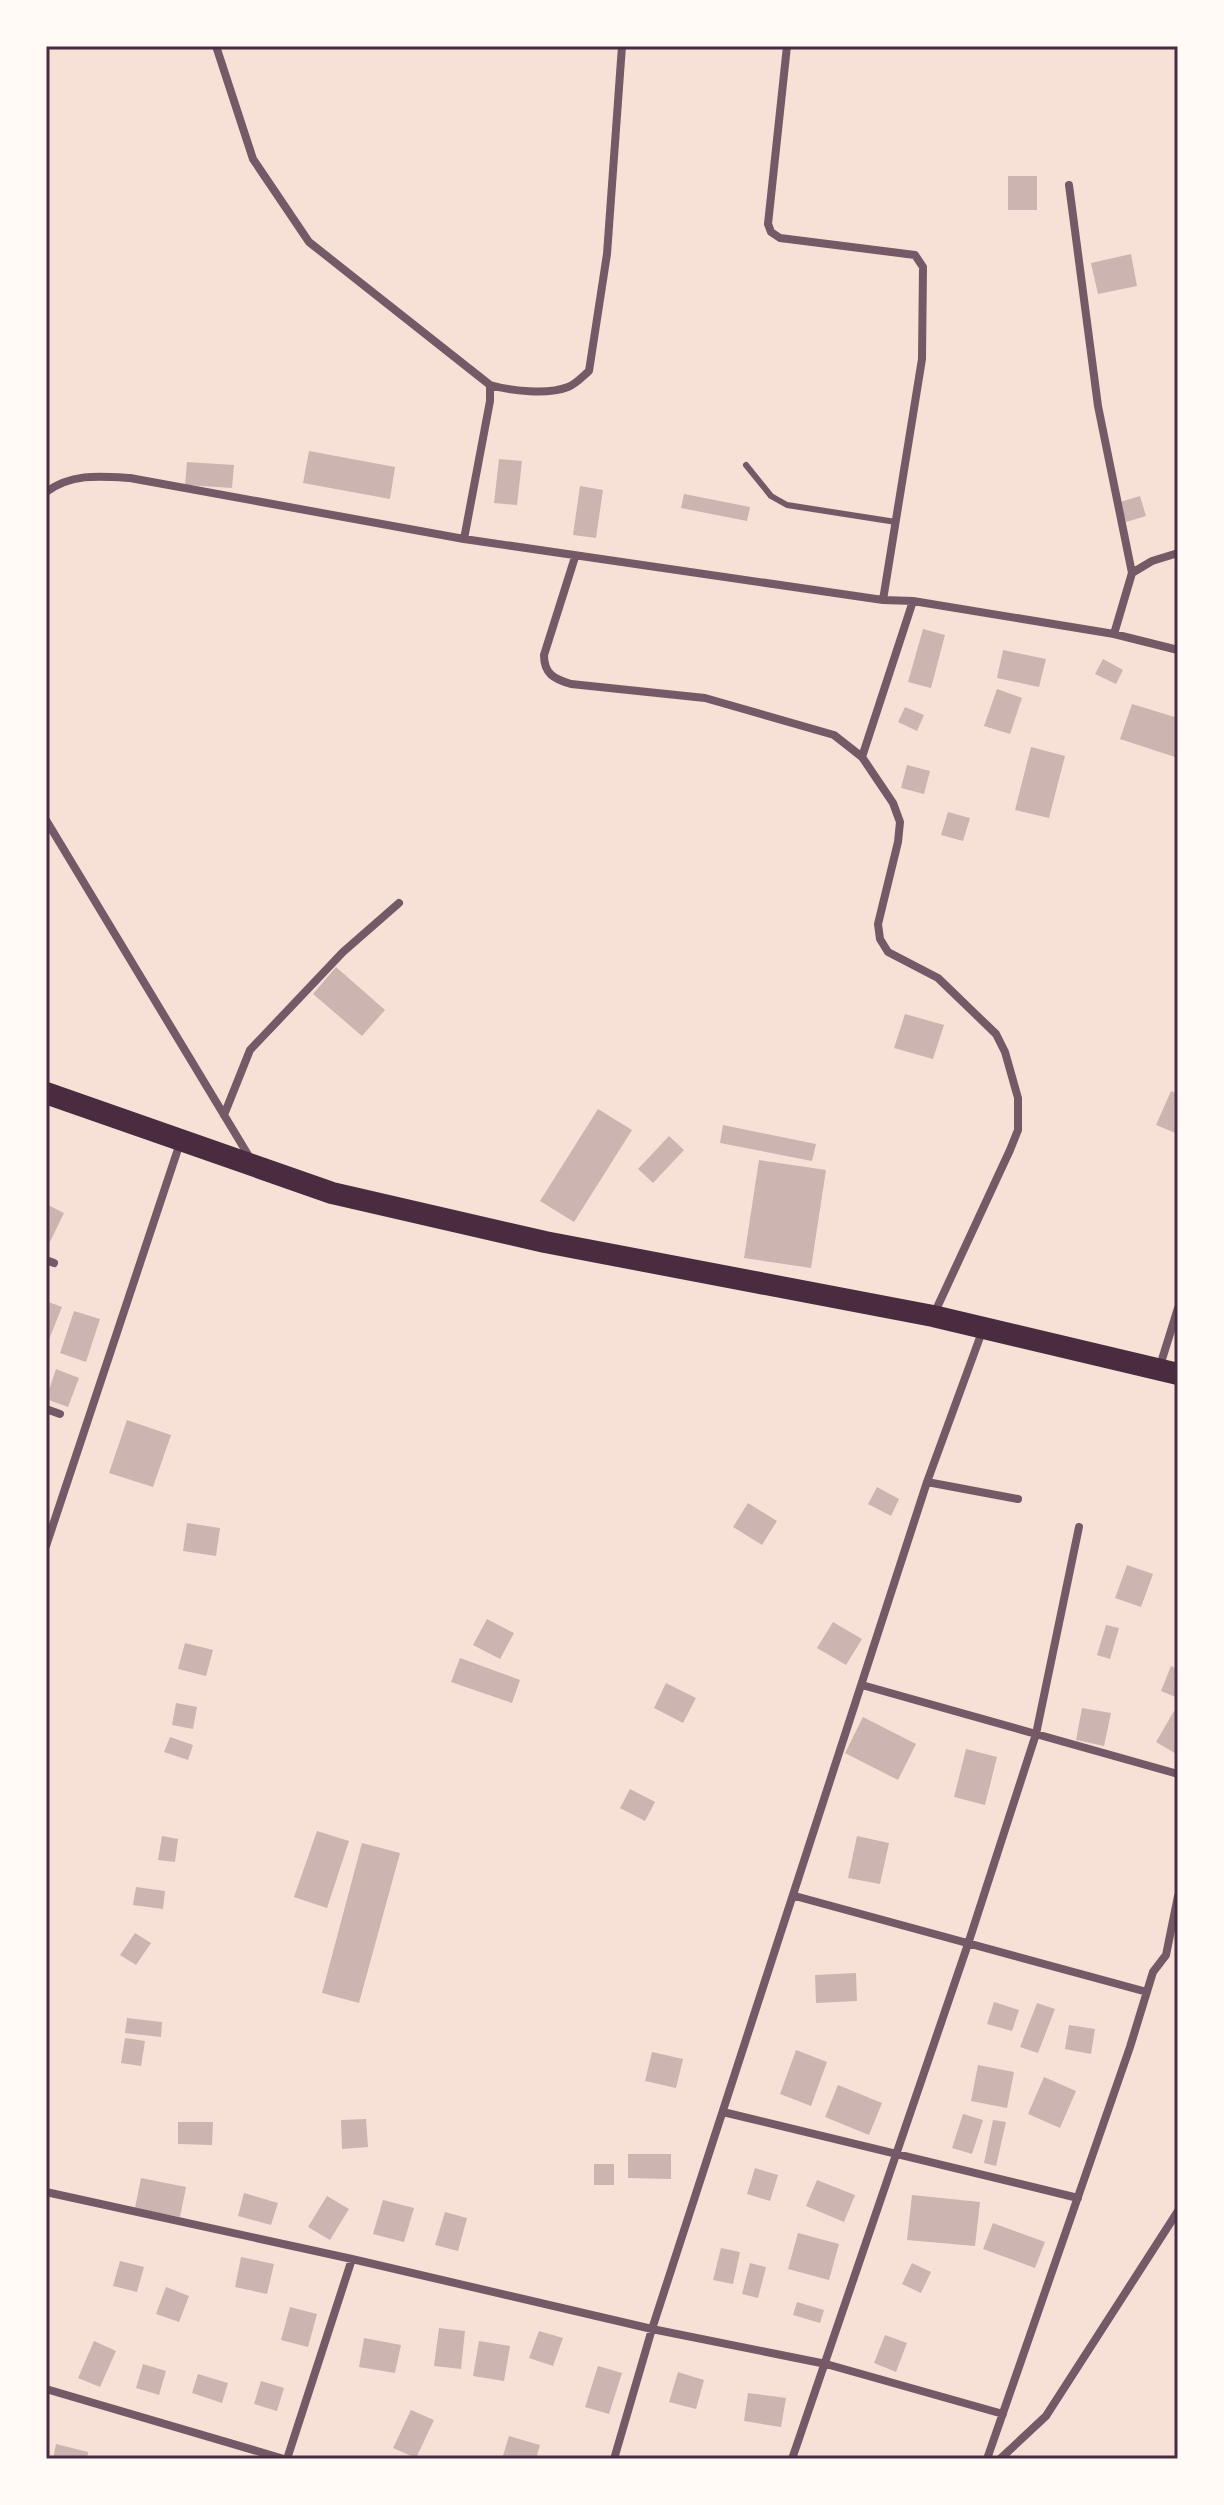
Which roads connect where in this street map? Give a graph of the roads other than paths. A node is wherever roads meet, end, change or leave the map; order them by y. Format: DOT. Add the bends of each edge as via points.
graph roads {
  1 [pos="216,46"];
  2 [pos="622,46"];
  3 [pos="787,46"];
  4 [pos="1069,185"];
  5 [pos="490,385"];
  6 [pos="746,465"];
  7 [pos="46,492"];
  8 [pos="896,522"];
  9 [pos="464,539"];
  10 [pos="1178,553"];
  11 [pos="575,557"];
  12 [pos="1132,573"];
  13 [pos="883,600"];
  14 [pos="913,601"];
  15 [pos="1114,634"];
  16 [pos="1178,650"];
  17 [pos="862,757"];
  18 [pos="46,820"];
  19 [pos="399,903"];
  20 [pos="46,1093"];
  21 [pos="224,1115"];
  22 [pos="180,1142"];
  23 [pos="255,1166"];
  24 [pos="1178,1308"];
  25 [pos="933,1316"];
  26 [pos="983,1328"];
  27 [pos="1168,1372"];
  28 [pos="46,1409"];
  29 [pos="60,1414"];
  30 [pos="927,1482"];
  31 [pos="1018,1499"];
  32 [pos="1079,1527"];
  33 [pos="46,1546"];
  34 [pos="862,1685"];
  35 [pos="1036,1734"];
  36 [pos="1178,1774"];
  37 [pos="795,1896"];
  38 [pos="1178,1896"];
  39 [pos="968,1944"];
  40 [pos="1147,1992"];
  41 [pos="723,2112"];
  42 [pos="897,2154"];
  43 [pos="46,2192"];
  44 [pos="1078,2198"];
  45 [pos="1178,2211"];
  46 [pos="352,2259"];
  47 [pos="652,2329"];
  48 [pos="826,2364"];
  49 [pos="46,2389"];
  50 [pos="1003,2414"];
  51 [pos="286,2459"];
  52 [pos="614,2459"];
  53 [pos="792,2459"];
  54 [pos="987,2459"];
  55 [pos="1000,2459"];
  1 -- 5 [label="street" via="253,159 309,242"];
  2 -- 5 [label="street" via="607,254 589,371 559,389 511,391"];
  3 -- 8 [label="street" via="771,232 780,238 915,255 923,267 922,359"];
  4 -- 12 [label="street" via="1098,406"];
  5 -- 9 [label="street"];
  6 -- 8 [label="lane" via="771,496 787,505"];
  7 -- 9 [label="street" via="86,475 130,478"];
  8 -- 13 [label="street"];
  9 -- 11 [label="street"];
  10 -- 12 [label="street"];
  11 -- 13 [label="street"];
  11 -- 17 [label="street" via="544,655 553,679 705,698 834,735"];
  12 -- 15 [label="street"];
  13 -- 14 [label="street"];
  14 -- 15 [label="street"];
  14 -- 17 [label="street"];
  15 -- 16 [label="street"];
  17 -- 25 [label="street" via="900,822 878,924 880,939 888,952 938,978 996,1034 1018,1098 1018,1130"];
  18 -- 21 [label="street"];
  19 -- 21 [label="street" via="343,952 250,1050"];
  20 -- 22 [label="highway"];
  21 -- 23 [label="street"];
  22 -- 23 [label="highway"];
  22 -- 33 [label="street"];
  23 -- 25 [label="highway" via="332,1193 545,1242"];
  24 -- 27 [label="street"];
  25 -- 26 [label="highway"];
  26 -- 27 [label="highway"];
  26 -- 30 [label="street"];
  28 -- 29 [label="street"];
  30 -- 31 [label="street"];
  30 -- 34 [label="street"];
  32 -- 35 [label="street"];
  34 -- 35 [label="street"];
  34 -- 37 [label="street"];
  35 -- 36 [label="street"];
  35 -- 39 [label="street"];
  37 -- 39 [label="street"];
  37 -- 41 [label="street"];
  38 -- 40 [label="street" via="1166,1955"];
  39 -- 40 [label="street"];
  39 -- 42 [label="street"];
  40 -- 44 [label="street"];
  41 -- 42 [label="street"];
  41 -- 47 [label="street"];
  42 -- 44 [label="street"];
  42 -- 48 [label="street"];
  43 -- 46 [label="street"];
  44 -- 50 [label="street"];
  45 -- 55 [label="street" via="1046,2416"];
  46 -- 47 [label="street"];
  46 -- 51 [label="street"];
  47 -- 48 [label="street"];
  47 -- 52 [label="street"];
  48 -- 50 [label="street"];
  48 -- 53 [label="street"];
  49 -- 51 [label="street"];
  50 -- 54 [label="street"];
}
